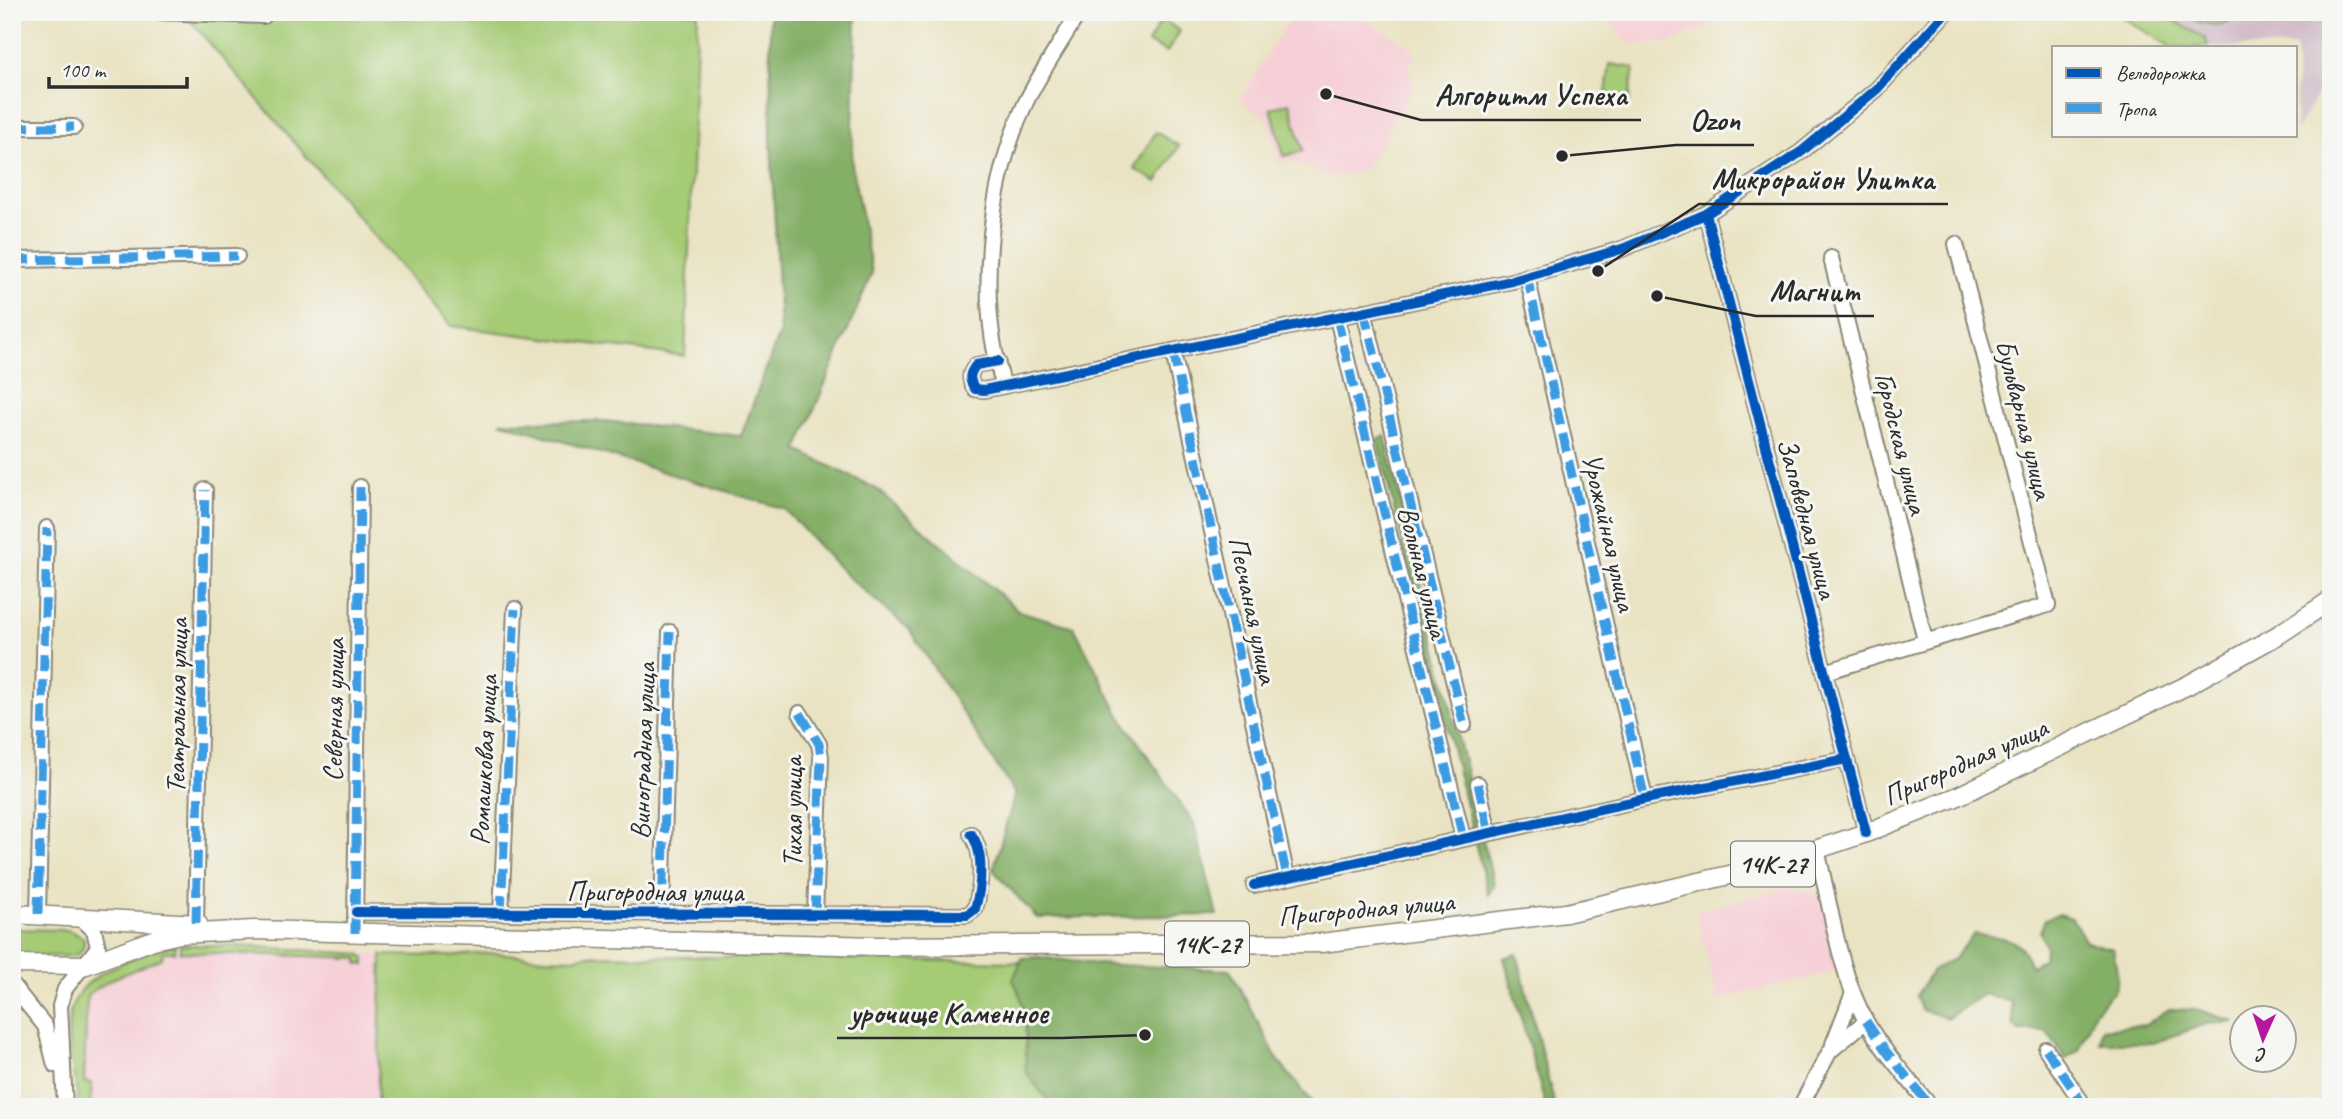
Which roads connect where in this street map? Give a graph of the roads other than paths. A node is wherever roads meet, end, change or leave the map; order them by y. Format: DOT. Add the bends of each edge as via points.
graph roads {
  1 [pos="156,12"];
  2 [pos="264,12"];
  3 [pos="1079,12"];
  4 [pos="1946,12"];
  5 [pos="12,127"];
  6 [pos="74,127"];
  7 [pos="1706,214"];
  8 [pos="1956,244"];
  9 [pos="237,256"];
  10 [pos="1831,258"];
  11 [pos="12,260"];
  12 [pos="1527,276"];
  13 [pos="1364,311"];
  14 [pos="1337,318"];
  15 [pos="1173,352"];
  16 [pos="998,361"];
  17 [pos="1004,386"];
  18 [pos="360,487"];
  19 [pos="205,490"];
  20 [pos="47,528"];
  21 [pos="2331,600"];
  22 [pos="515,609"];
  23 [pos="670,632"];
  24 [pos="1925,640"];
  25 [pos="1825,672"];
  26 [pos="800,713"];
  27 [pos="1464,725"];
  28 [pos="1847,759"];
  29 [pos="1478,784"];
  30 [pos="1645,799"];
  31 [pos="1489,833"];
  32 [pos="1866,833"];
  33 [pos="971,834"];
  34 [pos="1463,838"];
  35 [pos="1817,850"];
  36 [pos="1287,877"];
  37 [pos="1254,885"];
  38 [pos="356,912"];
  39 [pos="501,913"];
  40 [pos="12,914"];
  41 [pos="37,914"];
  42 [pos="662,914"];
  43 [pos="77,915"];
  44 [pos="815,915"];
  45 [pos="196,923"];
  46 [pos="254,930"];
  47 [pos="355,933"];
  48 [pos="12,964"];
  49 [pos="86,965"];
  50 [pos="12,985"];
  51 [pos="1853,993"];
  52 [pos="1866,1021"];
  53 [pos="2046,1049"];
  54 [pos="1830,1052"];
  55 [pos="65,1105"];
  56 [pos="1800,1107"];
  57 [pos="1931,1107"];
  58 [pos="2085,1107"];
  1 -- 2 [label="street" via="264,16"];
  3 -- 16 [label="street" via="1025,104 1004,161 990,252 990,301"];
  4 -- 7 [label="street" via="1877,89 1837,125"];
  5 -- 6 [label="street"];
  7 -- 12 [label="street" via="1622,249"];
  7 -- 25 [label="street, Заповедная улица"];
  8 -- 24 [label="street, Бульварная улица" via="2048,605"];
  9 -- 11 [label="street"];
  10 -- 24 [label="street, Городская улица"];
  12 -- 13 [label="street"];
  12 -- 30 [label="street, Урожайная улица"];
  13 -- 14 [label="street"];
  13 -- 27 [label="street, Вольная улица"];
  14 -- 15 [label="street"];
  14 -- 34 [label="street, Вольная улица"];
  15 -- 17 [label="street"];
  15 -- 36 [label="street, Песчаная улица"];
  16 -- 17 [label="street"];
  16 -- 17 [label="street" via="976,365 970,381 975,388"];
  18 -- 38 [label="street, Северная улица"];
  19 -- 45 [label="street, Театральная улица"];
  20 -- 41 [label="street"];
  21 -- 32 [label="main road, Пригородная улица / 14К-27" via="2188,685 1956,796"];
  22 -- 39 [label="street, Ромашковая улица"];
  23 -- 42 [label="street, Виноградная улица"];
  24 -- 25 [label="street"];
  25 -- 28 [label="street, Заповедная улица"];
  26 -- 44 [label="street, Тихая улица" via="821,757"];
  28 -- 30 [label="street"];
  28 -- 32 [label="street, Заповедная улица"];
  29 -- 31 [label="street"];
  30 -- 31 [label="street"];
  31 -- 34 [label="street"];
  32 -- 35 [label="main road, Пригородная улица / 14К-27"];
  33 -- 44 [label="street, Пригородная улица" via="979,844 979,895 975,909 967,915"];
  34 -- 36 [label="street"];
  35 -- 47 [label="main road, Пригородная улица / 14К-27" via="1671,891 1566,913 1321,943 990,946"];
  35 -- 51 [label="street"];
  36 -- 37 [label="street"];
  38 -- 39 [label="street, Пригородная улица"];
  38 -- 47 [label="street, Северная улица"];
  39 -- 42 [label="street, Пригородная улица"];
  40 -- 41 [label="main road, Пригородная улица"];
  41 -- 43 [label="main road, Пригородная улица"];
  42 -- 44 [label="street, Пригородная улица"];
  43 -- 45 [label="main road, Пригородная улица"];
  43 -- 49 [label="street" via="98,937 98,947"];
  45 -- 46 [label="main road, Пригородная улица"];
  46 -- 47 [label="main road, Пригородная улица"];
  46 -- 49 [label="main road, Пригородная улица" via="180,934"];
  48 -- 49 [label="main road, Пригородная улица"];
  49 -- 55 [label="street" via="65,989 60,1006"];
  50 -- 55 [label="street" via="45,1026"];
  51 -- 52 [label="street"];
  51 -- 54 [label="street"];
  52 -- 54 [label="street"];
  52 -- 57 [label="street"];
  53 -- 58 [label="street"];
  54 -- 56 [label="street"];
}
